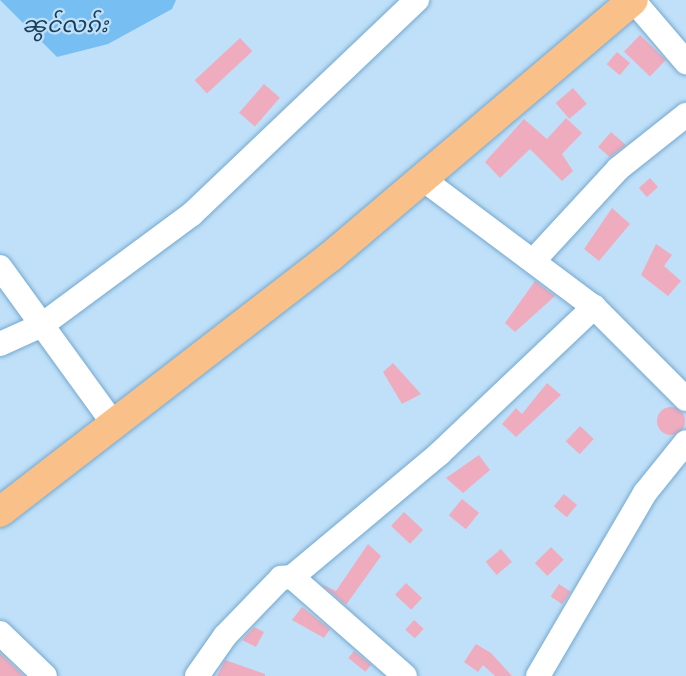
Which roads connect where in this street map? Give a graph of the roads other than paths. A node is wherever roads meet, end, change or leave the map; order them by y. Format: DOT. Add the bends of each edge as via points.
graph roads {
  1 [pos="417,0"];
  2 [pos="633,0"];
  3 [pos="686,62"];
  4 [pos="686,115"];
  5 [pos="424,180"];
  6 [pos="535,259"];
  7 [pos="0,267"];
  8 [pos="594,307"];
  9 [pos="42,325"];
  10 [pos="0,344"];
  11 [pos="686,399"];
  12 [pos="113,423"];
  13 [pos="686,442"];
  14 [pos="0,512"];
  15 [pos="292,577"];
  16 [pos="0,633"];
  17 [pos="45,676"];
  18 [pos="197,676"];
  19 [pos="405,676"];
  20 [pos="538,676"];
  1 -- 9 [label="street" via="192,214"];
  2 -- 3 [label="street"];
  2 -- 5 [label="main road"];
  4 -- 6 [label="street" via="618,169"];
  5 -- 6 [label="street"];
  5 -- 12 [label="main road"];
  6 -- 8 [label="street"];
  7 -- 9 [label="street"];
  8 -- 11 [label="street"];
  8 -- 15 [label="street" via="439,454"];
  9 -- 10 [label="street"];
  9 -- 12 [label="street"];
  12 -- 14 [label="main road"];
  13 -- 20 [label="street" via="645,493"];
  15 -- 18 [label="street" via="281,578 225,636"];
  15 -- 19 [label="street"];
  16 -- 17 [label="street"];
}
